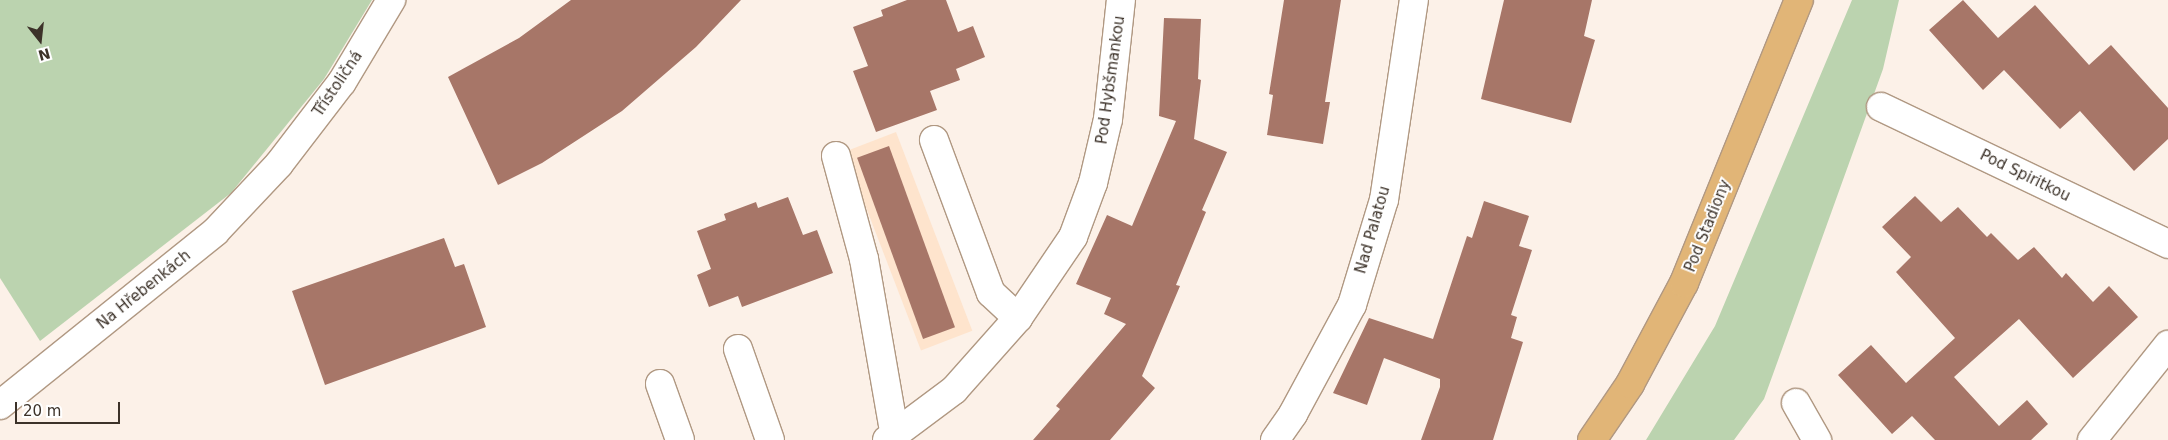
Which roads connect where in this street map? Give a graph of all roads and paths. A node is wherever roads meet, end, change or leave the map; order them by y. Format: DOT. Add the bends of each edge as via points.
graph roads {
  1 [pos="391,0"];
  2 [pos="1121,0"];
  3 [pos="1414,0"];
  4 [pos="1799,0"];
  5 [pos="1881,107"];
  6 [pos="934,140"];
  7 [pos="836,156"];
  8 [pos="279,164"];
  9 [pos="2168,244"];
  10 [pos="1018,318"];
  11 [pos="2168,345"];
  12 [pos="738,349"];
  13 [pos="660,384"];
  14 [pos="1796,403"];
  15 [pos="0,406"];
  16 [pos="891,438"];
  17 [pos="680,440"];
  18 [pos="770,440"];
  19 [pos="1276,440"];
  20 [pos="1592,440"];
  21 [pos="1817,440"];
  22 [pos="2092,440"];
  1 -- 8 [label="street, Třístoličná" via="342,82"];
  2 -- 10 [label="street, Pod Hybšmankou" via="1108,119 1093,183 1073,237"];
  3 -- 19 [label="street, Nad Palatou" via="1384,200 1370,248 1352,305 1294,414"];
  4 -- 20 [label="main road, Pod Stadiony" via="1684,283 1630,384"];
  5 -- 9 [label="street, Pod Spiritkou"];
  6 -- 10 [label="street" via="991,293"];
  7 -- 16 [label="street" via="864,259"];
  8 -- 15 [label="street, Na Hřebenkách" via="216,232"];
  10 -- 16 [label="street, Pod Hybšmankou" via="954,390"];
  11 -- 22 [label="street"];
  12 -- 18 [label="street"];
  13 -- 17 [label="street"];
  14 -- 21 [label="street"];
}
